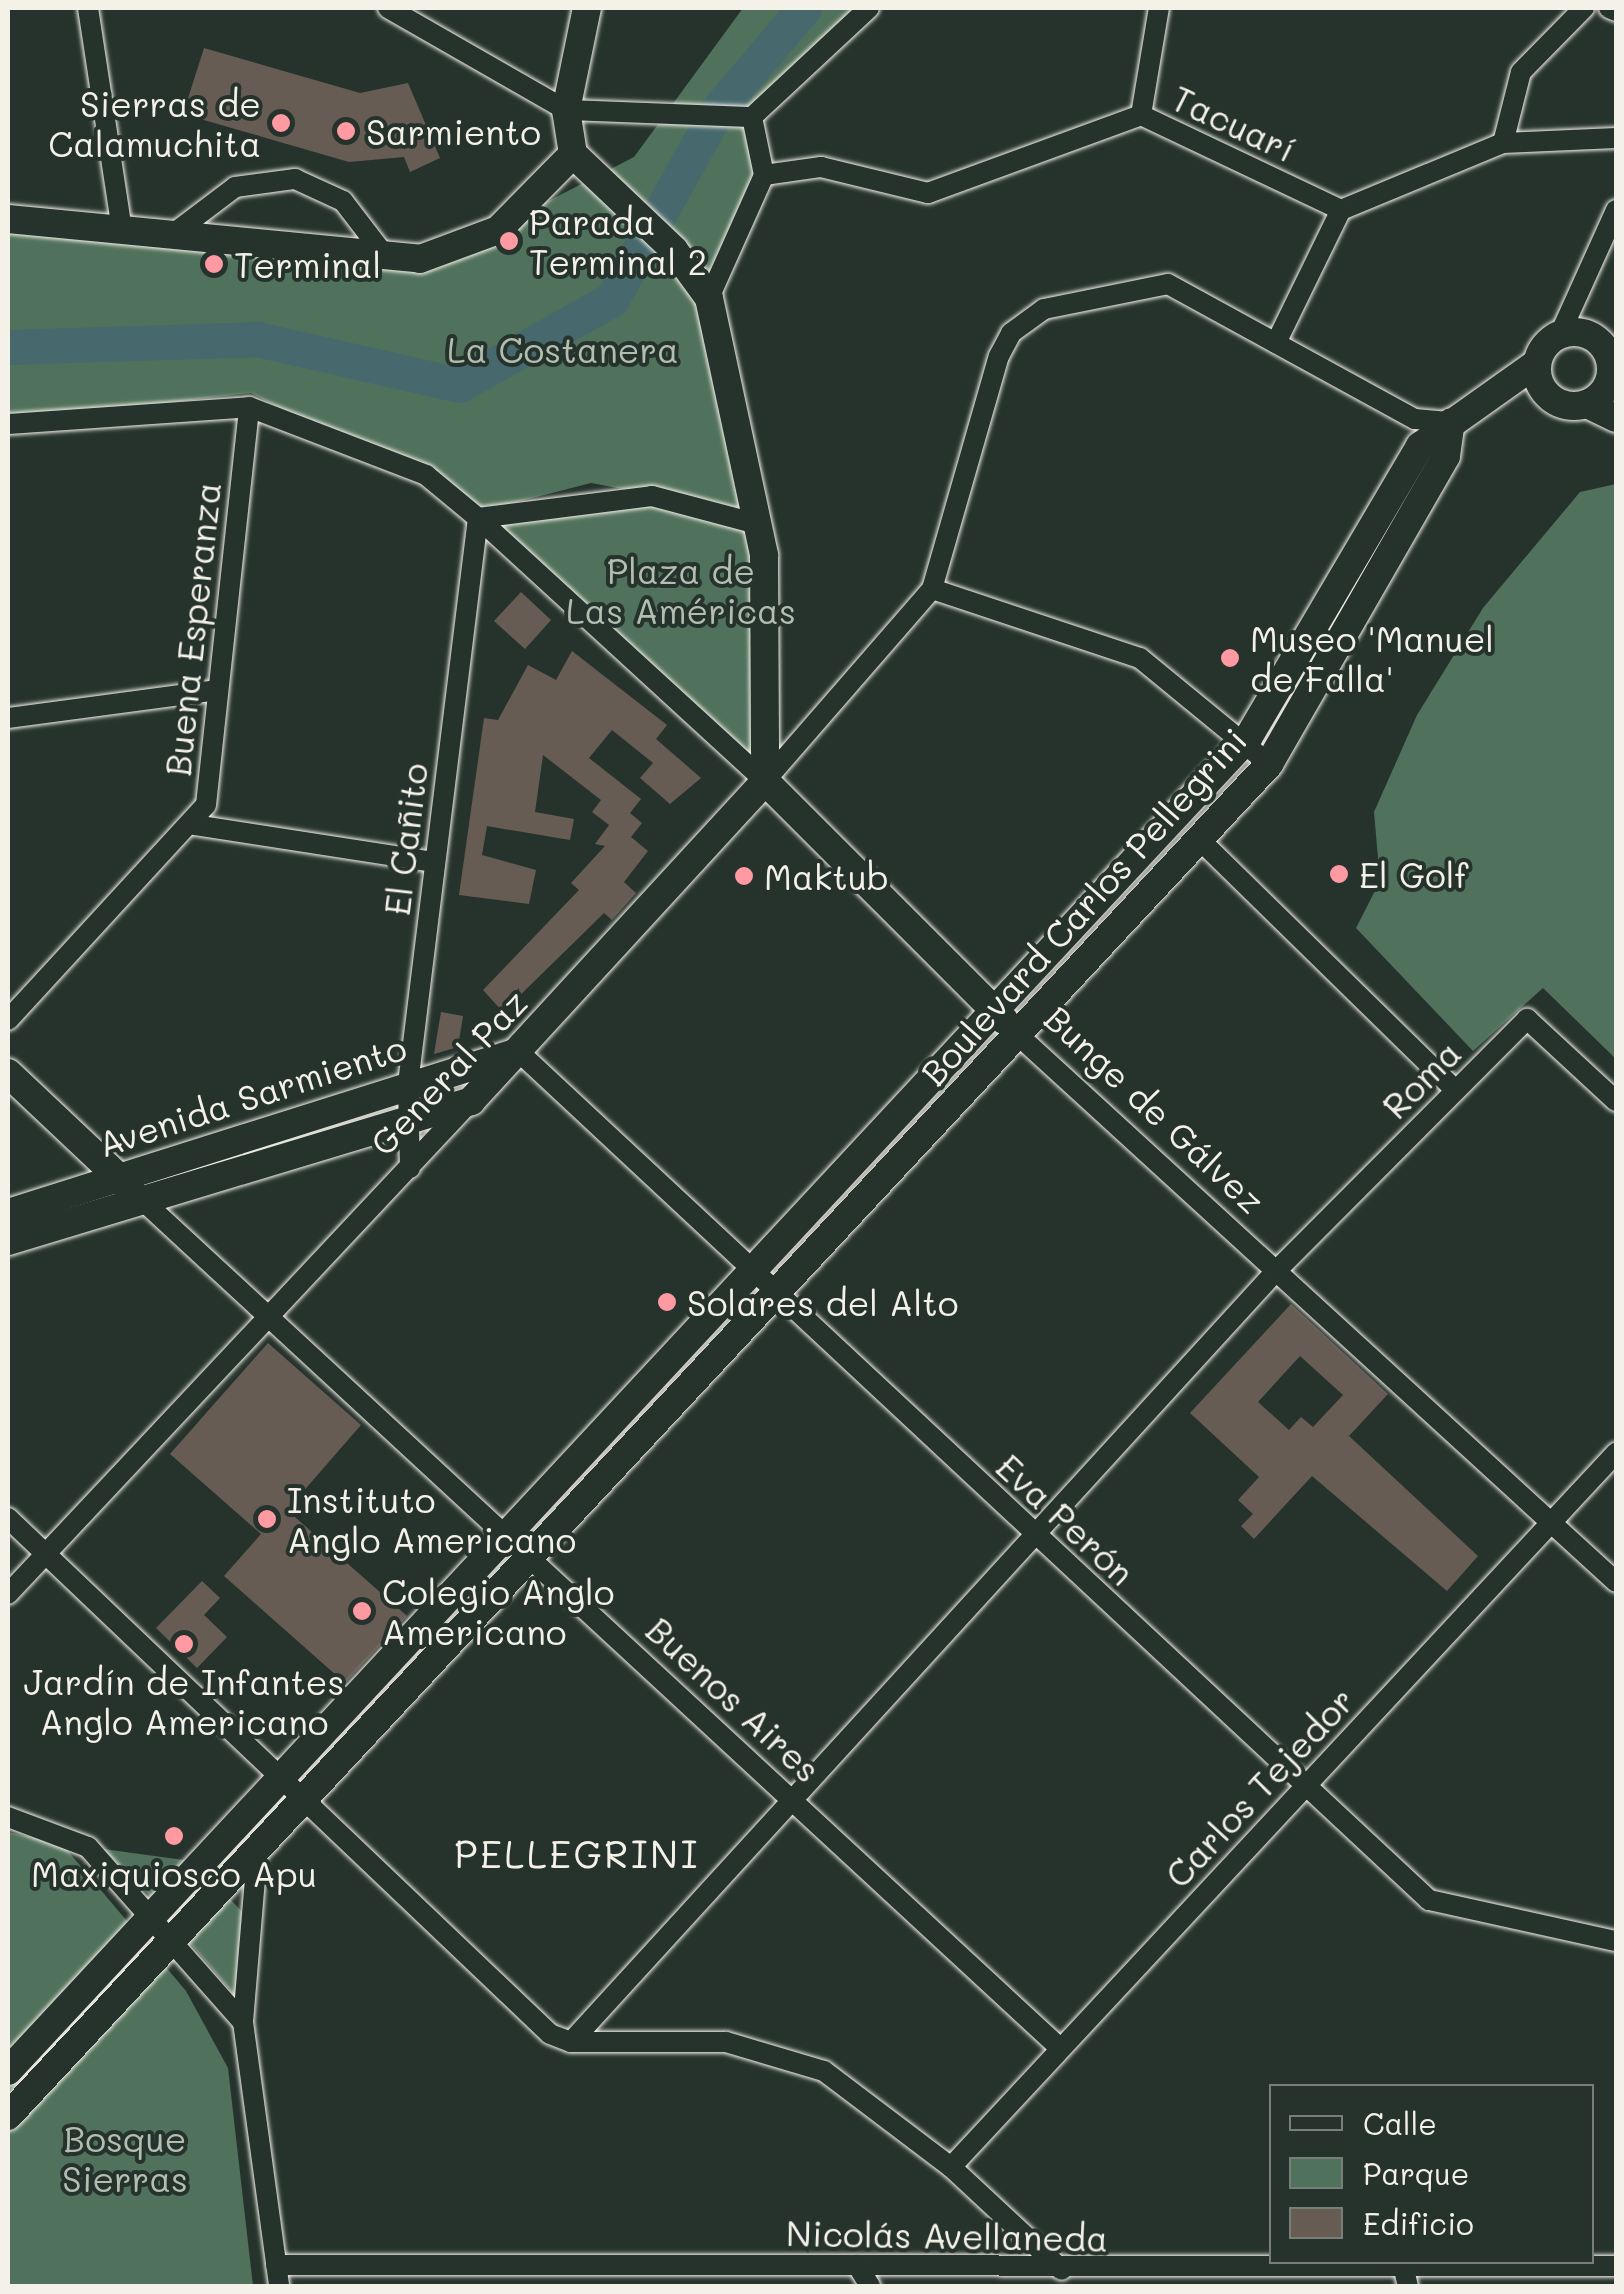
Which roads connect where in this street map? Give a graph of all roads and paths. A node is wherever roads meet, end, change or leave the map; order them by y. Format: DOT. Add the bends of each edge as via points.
graph roads {
  1 [pos="88,8"];
  2 [pos="388,8"];
  3 [pos="587,8"];
  4 [pos="869,8"];
  5 [pos="1159,8"];
  6 [pos="1584,8"];
  7 [pos="1609,8"];
  8 [pos="1616,11"];
  9 [pos="566,110"];
  10 [pos="1141,115"];
  11 [pos="752,117"];
  12 [pos="1616,138"];
  13 [pos="1502,143"];
  14 [pos="573,154"];
  15 [pos="764,175"];
  16 [pos="1341,210"];
  17 [pos="1616,210"];
  18 [pos="8,218"];
  19 [pos="122,231"];
  20 [pos="168,237"];
  21 [pos="386,257"];
  22 [pos="709,298"];
  23 [pos="1560,334"];
  24 [pos="1276,343"];
  25 [pos="1537,363"];
  26 [pos="1614,372"];
  27 [pos="1550,398"];
  28 [pos="1588,404"];
  29 [pos="249,407"];
  30 [pos="1616,418"];
  31 [pos="1451,422"];
  32 [pos="8,424"];
  33 [pos="478,518"];
  34 [pos="757,524"];
  35 [pos="932,589"];
  36 [pos="218,690"];
  37 [pos="8,718"];
  38 [pos="1248,738"];
  39 [pos="1268,764"];
  40 [pos="765,781"];
  41 [pos="194,825"];
  42 [pos="1202,842"];
  43 [pos="434,862"];
  44 [pos="994,1010"];
  45 [pos="8,1020"];
  46 [pos="1018,1034"];
  47 [pos="519,1052"];
  48 [pos="8,1072"];
  49 [pos="408,1084"];
  50 [pos="1456,1090"];
  51 [pos="472,1101"];
  52 [pos="1616,1101"];
  53 [pos="408,1116"];
  54 [pos="410,1168"];
  55 [pos="119,1176"];
  56 [pos="140,1198"];
  57 [pos="8,1213"];
  58 [pos="8,1242"];
  59 [pos="1276,1271"];
  60 [pos="753,1272"];
  61 [pos="778,1295"];
  62 [pos="272,1314"];
  63 [pos="1616,1453"];
  64 [pos="8,1518"];
  65 [pos="1552,1524"];
  66 [pos="1036,1535"];
  67 [pos="509,1536"];
  68 [pos="44,1552"];
  69 [pos="534,1558"];
  70 [pos="1616,1582"];
  71 [pos="8,1594"];
  72 [pos="284,1780"];
  73 [pos="1302,1787"];
  74 [pos="796,1800"];
  75 [pos="308,1804"];
  76 [pos="8,1817"];
  77 [pos="256,1855"];
  78 [pos="156,1916"];
  79 [pos="178,1940"];
  80 [pos="1616,1940"];
  81 [pos="243,2022"];
  82 [pos="571,2042"];
  83 [pos="1060,2048"];
  84 [pos="8,2072"];
  85 [pos="8,2116"];
  86 [pos="951,2168"];
  87 [pos="857,2265"];
  88 [pos="1616,2266"];
  89 [pos="1062,2270"];
  90 [pos="277,2276"];
  91 [pos="1405,2276"];
  92 [pos="870,2286"];
  1 -- 19 [label="street"];
  2 -- 9 [label="street"];
  3 -- 9 [label="street"];
  4 -- 11 [label="street"];
  5 -- 10 [label="street"];
  6 -- 13 [label="street" via="1520,72"];
  7 -- 8 [label="street"];
  9 -- 11 [label="street"];
  9 -- 14 [label="street"];
  10 -- 15 [label="street, Tacuarí" via="928,193 821,167"];
  10 -- 16 [label="street, Tacuarí"];
  11 -- 15 [label="street"];
  12 -- 13 [label="street"];
  13 -- 16 [label="street"];
  14 -- 21 [label="street" via="498,230 420,259"];
  14 -- 22 [label="street" via="674,250"];
  15 -- 22 [label="street"];
  16 -- 24 [label="street"];
  17 -- 23 [label="street"];
  18 -- 19 [label="street"];
  19 -- 20 [label="street"];
  20 -- 21 [label="street"];
  20 -- 21 [label="street" via="234,186 295,179 342,202"];
  22 -- 34 [label="street"];
  23 -- 25 [label="street"];
  23 -- 26 [label="street" via="1593,336"];
  24 -- 31 [label="street" via="1415,419"];
  24 -- 35 [label="street" via="1168,284 1122,286 1044,309 1011,333 999,356"];
  25 -- 27 [label="street"];
  25 -- 31 [label="street"];
  26 -- 28 [label="street"];
  27 -- 28 [label="street"];
  27 -- 31 [label="street"];
  28 -- 30 [label="street"];
  29 -- 32 [label="street"];
  29 -- 33 [label="street, Bunge de Gálvez" via="426,475"];
  29 -- 36 [label="street, Buena Esperanza"];
  31 -- 38 [label="street, Boulevard Carlos Pellegrini" via="1420,446"];
  31 -- 39 [label="street, Boulevard Carlos Pellegrini" via="1446,456"];
  33 -- 34 [label="street" via="652,496"];
  33 -- 40 [label="street, Bunge de Gálvez"];
  33 -- 43 [label="street, El Cañito"];
  34 -- 40 [label="street"];
  35 -- 38 [label="street" via="1140,658"];
  35 -- 40 [label="street, General Paz"];
  36 -- 37 [label="street"];
  36 -- 41 [label="street, Buena Esperanza" via="206,805"];
  38 -- 39 [label="street"];
  38 -- 44 [label="street, Boulevard Carlos Pellegrini"];
  39 -- 42 [label="street, Boulevard Carlos Pellegrini"];
  40 -- 44 [label="street, Bunge de Gálvez"];
  40 -- 47 [label="street, General Paz"];
  41 -- 43 [label="street"];
  41 -- 45 [label="street, Buena Esperanza"];
  42 -- 46 [label="street, Boulevard Carlos Pellegrini"];
  42 -- 50 [label="street"];
  43 -- 49 [label="street, El Cañito"];
  44 -- 46 [label="street, Bunge de Gálvez"];
  44 -- 60 [label="street, Boulevard Carlos Pellegrini"];
  46 -- 59 [label="street, Bunge de Gálvez"];
  46 -- 61 [label="street, Boulevard Carlos Pellegrini"];
  47 -- 49 [label="street, Avenida Sarmiento"];
  47 -- 51 [label="street, General Paz"];
  47 -- 60 [label="street, Eva Perón"];
  48 -- 55 [label="street"];
  49 -- 53 [label="street, El Cañito"];
  49 -- 55 [label="street, Avenida Sarmiento"];
  50 -- 52 [label="street, Roma" via="1527,1019"];
  50 -- 59 [label="street, Roma"];
  51 -- 53 [label="street, Avenida Sarmiento"];
  51 -- 54 [label="street, General Paz"];
  53 -- 54 [label="street, El Cañito"];
  53 -- 56 [label="street, Avenida Sarmiento"];
  54 -- 62 [label="street, General Paz"];
  55 -- 56 [label="street"];
  55 -- 57 [label="street, Avenida Sarmiento"];
  56 -- 58 [label="street, Avenida Sarmiento"];
  56 -- 62 [label="street, Buenos Aires"];
  59 -- 65 [label="street, Bunge de Gálvez"];
  59 -- 66 [label="street, Roma"];
  60 -- 61 [label="street, Eva Perón"];
  60 -- 67 [label="street, Boulevard Carlos Pellegrini"];
  61 -- 66 [label="street, Eva Perón"];
  61 -- 69 [label="street, Boulevard Carlos Pellegrini"];
  62 -- 67 [label="street, Buenos Aires"];
  62 -- 68 [label="street, General Paz"];
  63 -- 65 [label="street, Carlos Tejedor"];
  64 -- 68 [label="street"];
  65 -- 70 [label="street, Bunge de Gálvez"];
  65 -- 73 [label="street, Carlos Tejedor"];
  66 -- 73 [label="street, Eva Perón"];
  66 -- 74 [label="street, Roma"];
  67 -- 69 [label="street, Buenos Aires"];
  67 -- 72 [label="street, Boulevard Carlos Pellegrini"];
  68 -- 71 [label="street, General Paz"];
  68 -- 72 [label="street"];
  69 -- 74 [label="street, Buenos Aires"];
  69 -- 75 [label="street, Boulevard Carlos Pellegrini"];
  72 -- 75 [label="street"];
  72 -- 78 [label="street, Boulevard Carlos Pellegrini"];
  73 -- 80 [label="street, Eva Perón" via="1429,1900"];
  73 -- 83 [label="street, Carlos Tejedor"];
  74 -- 82 [label="street, Roma"];
  74 -- 83 [label="street, Buenos Aires"];
  75 -- 77 [label="street, Boulevard Carlos Pellegrini"];
  75 -- 82 [label="street" via="550,2034"];
  76 -- 78 [label="street" via="88,1847"];
  77 -- 79 [label="street, Boulevard Carlos Pellegrini"];
  77 -- 81 [label="street"];
  78 -- 79 [label="street"];
  78 -- 84 [label="street, Boulevard Carlos Pellegrini"];
  79 -- 81 [label="street"];
  79 -- 85 [label="street, Boulevard Carlos Pellegrini"];
  81 -- 90 [label="street"];
  82 -- 86 [label="street" via="726,2042 824,2071"];
  83 -- 86 [label="street, Carlos Tejedor"];
  86 -- 89 [label="street"];
  87 -- 89 [label="street, Nicolás Avellaneda"];
  87 -- 90 [label="street, Nicolás Avellaneda"];
  87 -- 92 [label="street"];
  88 -- 91 [label="street, Nicolás Avellaneda"];
  89 -- 91 [label="street, Nicolás Avellaneda"];
}
